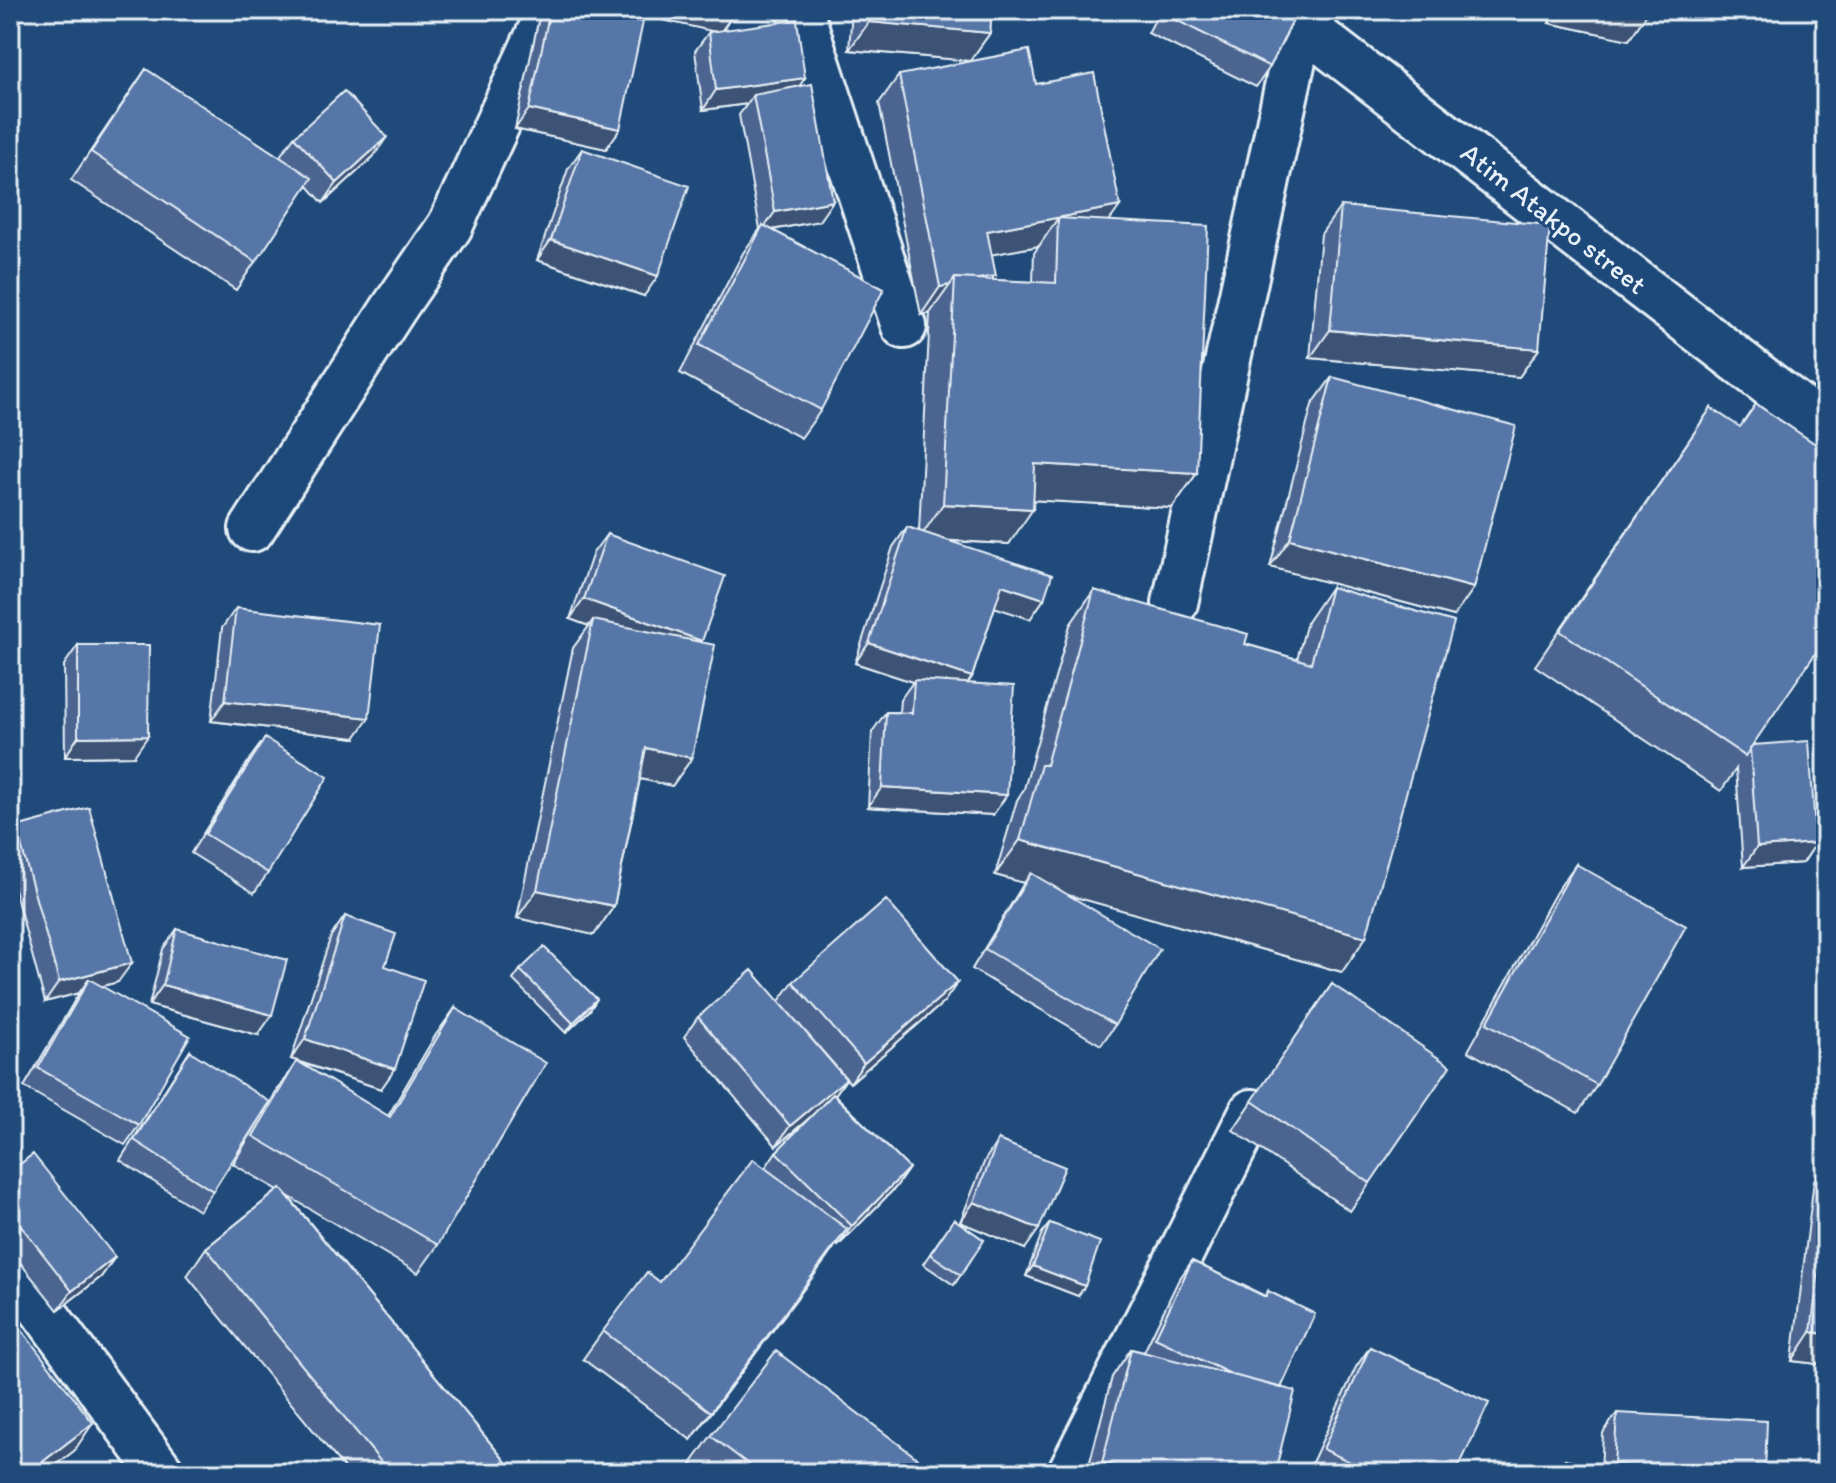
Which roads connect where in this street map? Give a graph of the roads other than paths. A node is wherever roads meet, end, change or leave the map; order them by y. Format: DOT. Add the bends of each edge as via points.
graph roads {
  1 [pos="550,10"];
  2 [pos="800,10"];
  3 [pos="1291,17"];
  4 [pos="904,326"];
  5 [pos="1826,428"];
  6 [pos="252,529"];
  7 [pos="1175,603"];
  8 [pos="1252,1112"];
  9 [pos="10,1266"];
  10 [pos="162,1473"];
  11 [pos="1070,1473"];
  1 -- 6 [label="street" via="450,226"];
  2 -- 4 [label="street"];
  3 -- 5 [label="street, Atim Atakpo street"];
  3 -- 7 [label="street"];
  8 -- 11 [label="street"];
  9 -- 10 [label="street"];
}
